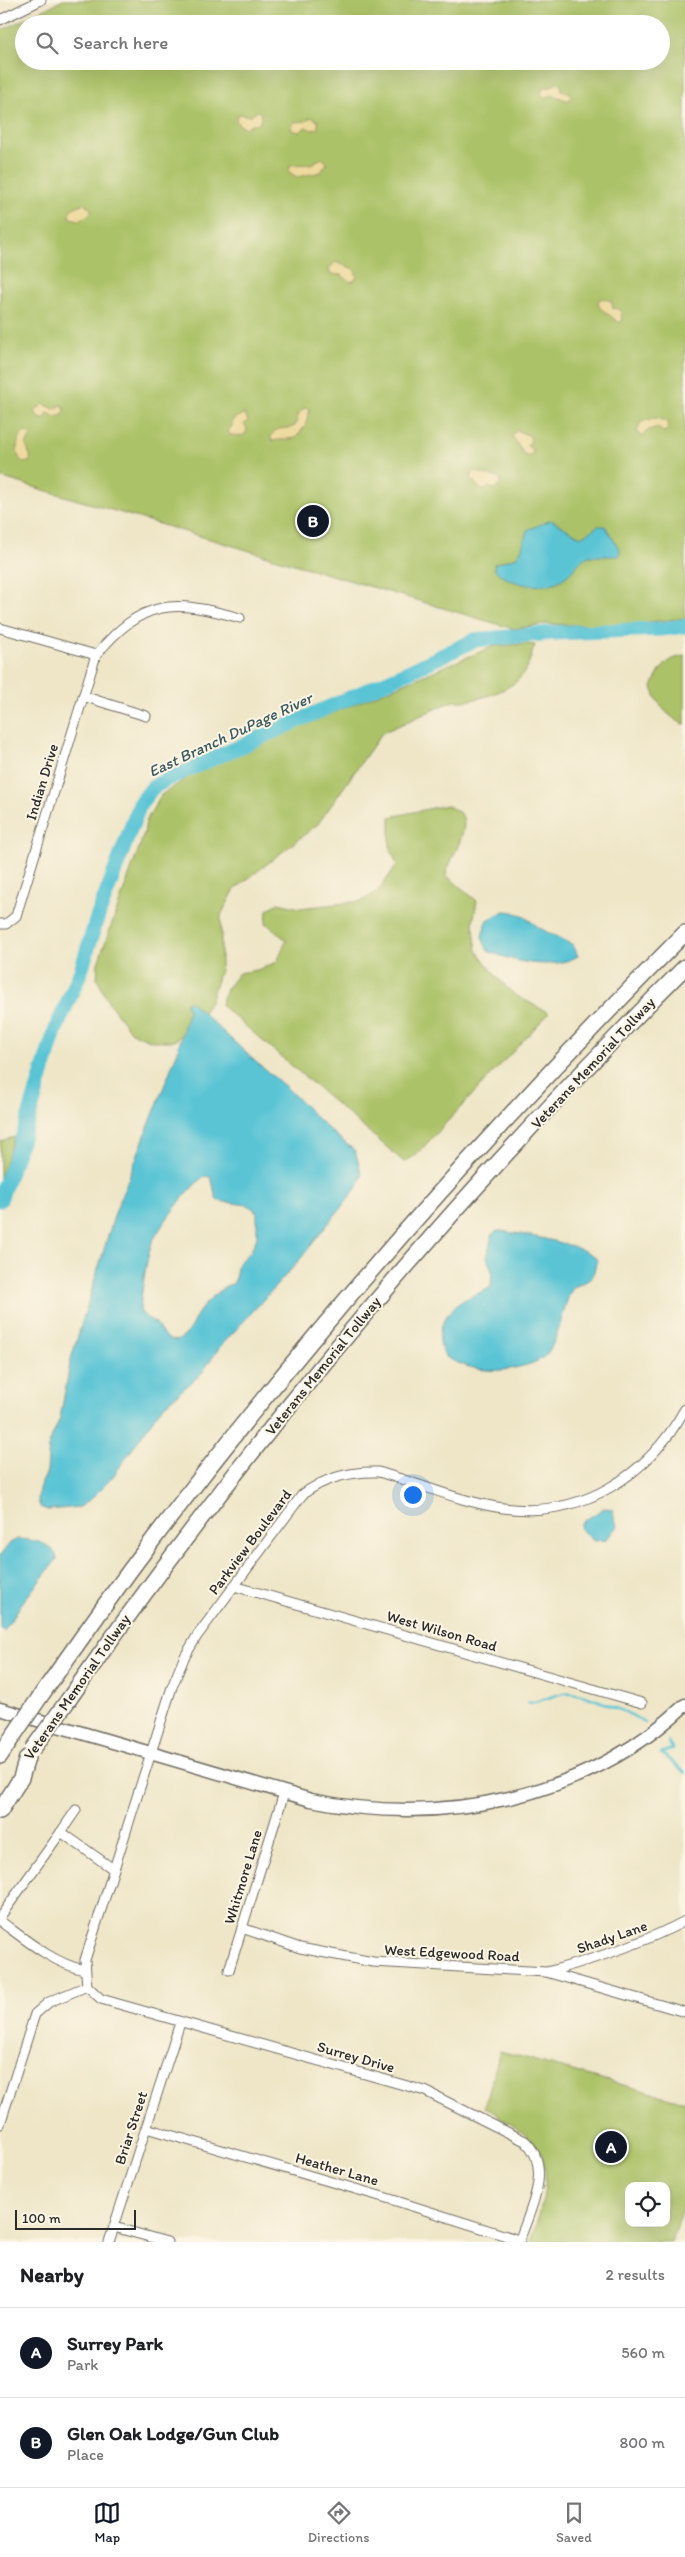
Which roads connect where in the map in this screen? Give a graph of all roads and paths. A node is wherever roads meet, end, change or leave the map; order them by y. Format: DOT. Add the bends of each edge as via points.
graph roads {
  1 [pos="41,0"];
  2 [pos="0,20"];
  3 [pos="240,618"];
  4 [pos="0,628"];
  5 [pos="96,655"];
  6 [pos="83,696"];
  7 [pos="146,716"];
  8 [pos="0,924"];
  9 [pos="685,933"];
  10 [pos="685,967"];
  11 [pos="685,1409"];
  12 [pos="234,1586"];
  13 [pos="642,1703"];
  14 [pos="0,1708"];
  15 [pos="682,1711"];
  16 [pos="151,1752"];
  17 [pos="30,1754"];
  18 [pos="0,1756"];
  19 [pos="284,1793"];
  20 [pos="0,1796"];
  21 [pos="0,1810"];
  22 [pos="76,1810"];
  23 [pos="61,1832"];
  24 [pos="113,1870"];
  25 [pos="0,1917"];
  26 [pos="0,1921"];
  27 [pos="685,1921"];
  28 [pos="242,1928"];
  29 [pos="84,1970"];
  30 [pos="229,1970"];
  31 [pos="546,1972"];
  32 [pos="87,1986"];
  33 [pos="685,2012"];
  34 [pos="180,2023"];
  35 [pos="0,2124"];
  36 [pos="146,2128"];
  37 [pos="114,2227"];
  38 [pos="519,2241"];
  39 [pos="109,2242"];
  40 [pos="167,2242"];
  1 -- 2 [label="street"];
  3 -- 5 [label="street" via="190,606 159,608 121,627"];
  4 -- 5 [label="street"];
  5 -- 6 [label="street, Indian Drive"];
  6 -- 7 [label="street"];
  6 -- 8 [label="street, Indian Drive" via="16,916 6,924"];
  9 -- 18 [label="highway, Veterans Memorial Tollway, bridge" via="521,1102 374,1267 274,1386 148,1546"];
  10 -- 17 [label="highway, Veterans Memorial Tollway, bridge" via="610,1042 394,1280 124,1619"];
  11 -- 12 [label="street, Parkview Boulevard" via="666,1441 634,1472 612,1488 557,1507 502,1507 378,1472 343,1475 321,1482 295,1503"];
  12 -- 13 [label="street, West Wilson Road"];
  12 -- 16 [label="street, Parkview Boulevard" via="184,1658"];
  14 -- 16 [label="main road"];
  15 -- 19 [label="main road" via="629,1748 586,1771 534,1792 492,1802 447,1809 389,1810 332,1804"];
  16 -- 19 [label="main road"];
  16 -- 24 [label="street"];
  17 -- 20 [label="highway, Veterans Memorial Tollway"];
  17 -- 21 [label="highway" via="21,1778"];
  19 -- 28 [label="street, Whitmore Lane"];
  22 -- 23 [label="street"];
  23 -- 24 [label="street"];
  23 -- 25 [label="street"];
  24 -- 29 [label="street"];
  26 -- 29 [label="street" via="40,1950 71,1968"];
  27 -- 31 [label="street, Shady Lane" via="657,1936"];
  28 -- 30 [label="street, Whitmore Lane"];
  28 -- 31 [label="street, West Edgewood Road" via="300,1948 373,1962"];
  29 -- 32 [label="street"];
  31 -- 33 [label="street, West Edgewood Road"];
  32 -- 34 [label="street, Surrey Drive" via="101,1999"];
  32 -- 35 [label="street" via="48,2002 35,2014"];
  34 -- 36 [label="street, Briar Street"];
  34 -- 38 [label="street, Surrey Drive" via="425,2091 525,2141 536,2153 540,2174"];
  36 -- 37 [label="street, Briar Street"];
  36 -- 38 [label="street, Heather Lane" via="390,2198"];
  37 -- 39 [label="street, Briar Street"];
  37 -- 40 [label="street"];
}
